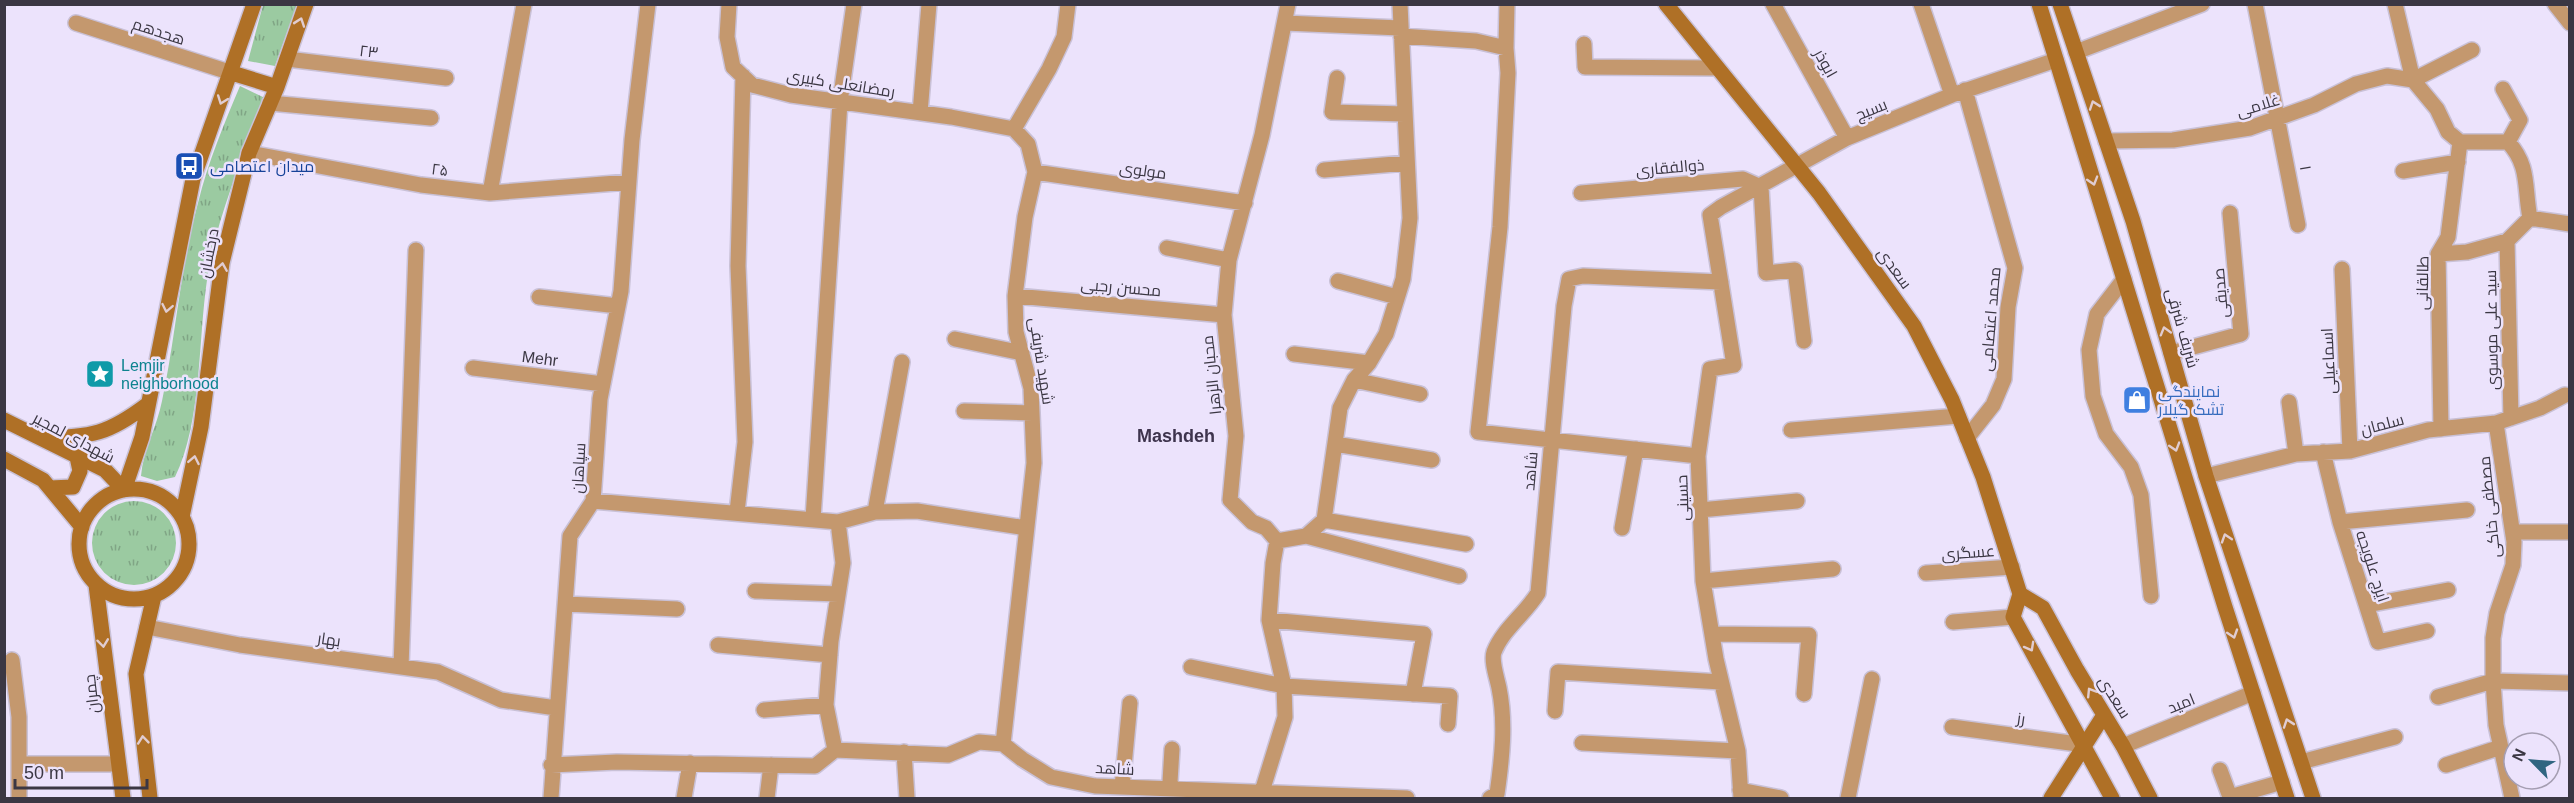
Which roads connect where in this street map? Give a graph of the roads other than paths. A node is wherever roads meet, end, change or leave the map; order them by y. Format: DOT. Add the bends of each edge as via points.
graph roads {
  1 [pos="254,4"];
  2 [pos="306,4"];
  3 [pos="524,4"];
  4 [pos="648,4"];
  5 [pos="729,4"];
  6 [pos="854,4"];
  7 [pos="929,4"];
  8 [pos="1068,4"];
  9 [pos="1288,4"];
  10 [pos="1400,4"];
  11 [pos="1507,4"];
  12 [pos="1666,4"];
  13 [pos="1773,4"];
  14 [pos="1921,4"];
  15 [pos="2038,4"];
  16 [pos="2060,4"];
  17 [pos="2254,4"];
  18 [pos="2395,4"];
  19 [pos="2555,4"];
  20 [pos="2197,5"];
  21 [pos="76,23"];
  22 [pos="1285,23"];
  23 [pos="2570,23"];
  24 [pos="1401,32"];
  25 [pos="1584,44"];
  26 [pos="1506,48"];
  27 [pos="2472,50"];
  28 [pos="2076,52"];
  29 [pos="287,59"];
  30 [pos="2056,60"];
  31 [pos="1715,68"];
  32 [pos="232,73"];
  33 [pos="743,76"];
  34 [pos="446,78"];
  35 [pos="1336,78"];
  36 [pos="2413,80"];
  37 [pos="277,87"];
  38 [pos="2503,89"];
  39 [pos="1959,93"];
  40 [pos="840,102"];
  41 [pos="270,103"];
  42 [pos="920,113"];
  43 [pos="1404,114"];
  44 [pos="431,118"];
  45 [pos="2279,118"];
  46 [pos="1014,129"];
  47 [pos="1847,138"];
  48 [pos="2106,141"];
  49 [pos="2460,142"];
  50 [pos="2508,142"];
  51 [pos="249,153"];
  52 [pos="2458,162"];
  53 [pos="1407,163"];
  54 [pos="1798,167"];
  55 [pos="1324,170"];
  56 [pos="2403,171"];
  57 [pos="1035,172"];
  58 [pos="629,182"];
  59 [pos="1761,187"];
  60 [pos="490,193"];
  61 [pos="1581,193"];
  62 [pos="1245,203"];
  63 [pos="2230,213"];
  64 [pos="1710,215"];
  65 [pos="2530,218"];
  66 [pos="2570,224"];
  67 [pos="2298,225"];
  68 [pos="2507,241"];
  69 [pos="1167,248"];
  70 [pos="416,250"];
  71 [pos="2438,254"];
  72 [pos="1229,261"];
  73 [pos="2342,269"];
  74 [pos="2124,279"];
  75 [pos="1338,280"];
  76 [pos="1721,282"];
  77 [pos="1015,296"];
  78 [pos="539,297"];
  79 [pos="1397,297"];
  80 [pos="618,306"];
  81 [pos="1224,315"];
  82 [pos="954,339"];
  83 [pos="1804,341"];
  84 [pos="1022,353"];
  85 [pos="2171,353"];
  86 [pos="1294,354"];
  87 [pos="902,362"];
  88 [pos="1369,363"];
  89 [pos="473,368"];
  90 [pos="1354,380"];
  91 [pos="603,384"];
  92 [pos="1420,394"];
  93 [pos="2565,395"];
  94 [pos="2289,402"];
  95 [pos="148,404"];
  96 [pos="964,411"];
  97 [pos="1032,413"];
  98 [pos="1958,416"];
  99 [pos="2511,418"];
  100 [pos="4,420"];
  101 [pos="2496,423"];
  102 [pos="2441,429"];
  103 [pos="1791,430"];
  104 [pos="39,438"];
  105 [pos="1967,438"];
  106 [pos="1551,440"];
  107 [pos="1335,444"];
  108 [pos="1636,449"];
  109 [pos="2350,451"];
  110 [pos="2323,452"];
  111 [pos="2296,454"];
  112 [pos="1698,456"];
  113 [pos="77,457"];
  114 [pos="4,459"];
  115 [pos="1432,460"];
  116 [pos="2206,476"];
  117 [pos="50,488"];
  118 [pos="124,490"];
  119 [pos="593,501"];
  120 [pos="1797,501"];
  121 [pos="1700,510"];
  122 [pos="2467,510"];
  123 [pos="737,512"];
  124 [pos="875,512"];
  125 [pos="182,517"];
  126 [pos="813,519"];
  127 [pos="1324,520"];
  128 [pos="838,522"];
  129 [pos="2340,522"];
  130 [pos="82,526"];
  131 [pos="1026,528"];
  132 [pos="1622,528"];
  133 [pos="2512,532"];
  134 [pos="2570,532"];
  135 [pos="1306,536"];
  136 [pos="1277,541"];
  137 [pos="1466,544"];
  138 [pos="2012,567"];
  139 [pos="1833,568"];
  140 [pos="1926,573"];
  141 [pos="1459,576"];
  142 [pos="1703,581"];
  143 [pos="96,585"];
  144 [pos="2448,590"];
  145 [pos="755,591"];
  146 [pos="838,594"];
  147 [pos="2020,594"];
  148 [pos="154,596"];
  149 [pos="2151,596"];
  150 [pos="566,604"];
  151 [pos="2367,605"];
  152 [pos="677,609"];
  153 [pos="2013,617"];
  154 [pos="1269,620"];
  155 [pos="1953,622"];
  156 [pos="147,627"];
  157 [pos="2427,631"];
  158 [pos="1712,634"];
  159 [pos="718,645"];
  160 [pos="830,655"];
  161 [pos="12,660"];
  162 [pos="401,667"];
  163 [pos="1191,667"];
  164 [pos="1872,679"];
  165 [pos="2493,681"];
  166 [pos="1721,682"];
  167 [pos="2570,683"];
  168 [pos="1284,686"];
  169 [pos="2253,693"];
  170 [pos="1413,694"];
  171 [pos="1804,694"];
  172 [pos="2438,697"];
  173 [pos="1130,703"];
  174 [pos="826,705"];
  175 [pos="556,708"];
  176 [pos="764,710"];
  177 [pos="1555,711"];
  178 [pos="2104,715"];
  179 [pos="1448,724"];
  180 [pos="1952,727"];
  181 [pos="12,729"];
  182 [pos="2395,737"];
  183 [pos="1582,743"];
  184 [pos="1003,744"];
  185 [pos="2085,745"];
  186 [pos="2123,746"];
  187 [pos="2501,747"];
  188 [pos="1172,749"];
  189 [pos="835,750"];
  190 [pos="1738,751"];
  191 [pos="904,752"];
  192 [pos="2301,762"];
  193 [pos="20,764"];
  194 [pos="118,764"];
  195 [pos="690,764"];
  196 [pos="551,765"];
  197 [pos="771,765"];
  198 [pos="2446,765"];
  199 [pos="2220,770"];
  200 [pos="2282,782"];
  201 [pos="1122,787"];
  202 [pos="1094,792"];
  203 [pos="1169,794"];
  204 [pos="1740,794"];
  205 [pos="1260,795"];
  206 [pos="1319,796"];
  207 [pos="19,798"];
  208 [pos="123,798"];
  209 [pos="150,798"];
  210 [pos="551,798"];
  211 [pos="684,798"];
  212 [pos="768,798"];
  213 [pos="907,798"];
  214 [pos="1407,798"];
  215 [pos="1490,798"];
  216 [pos="1781,798"];
  217 [pos="1848,798"];
  218 [pos="2051,798"];
  219 [pos="2112,798"];
  220 [pos="2150,798"];
  221 [pos="2287,798"];
  222 [pos="2313,798"];
  223 [pos="2512,798"];
  1 -- 32 [label="main road, درخشان"];
  29 -- 2 [label="main road, درخشان, one-way"];
  3 -- 60 [label="street"];
  4 -- 58 [label="street, سپاهان"];
  5 -- 33 [label="street" via="727,37 733,67"];
  6 -- 40 [label="street"];
  7 -- 42 [label="street"];
  8 -- 46 [label="street" via="1064,37"];
  9 -- 22 [label="street, محبان الزهرا"];
  10 -- 24 [label="street"];
  11 -- 26 [label="street"];
  12 -- 31 [label="main road, سعدی"];
  13 -- 47 [label="street, ابوذر"];
  14 -- 39 [label="street, محمد اعتصامی"];
  15 -- 30 [label="main road"];
  16 -- 28 [label="main road, شریف شرقی"];
  17 -- 45 [label="street, ۱"];
  18 -- 36 [label="street"];
  19 -- 23 [label="street"];
  20 -- 28 [label="street"];
  21 -- 32 [label="street, هجدهم"];
  22 -- 24 [label="street"];
  22 -- 62 [label="street, محبان الزهرا"];
  24 -- 26 [label="street"];
  24 -- 43 [label="street"];
  25 -- 31 [label="street" via="1585,67"];
  26 -- 106 [label="street" via="1500,227 1478,432"];
  27 -- 36 [label="street"];
  48 -- 28 [label="main road, شریف شرقی, one-way"];
  29 -- 34 [label="street, ۲۳"];
  29 -- 37 [label="main road, درخشان"];
  30 -- 39 [label="street, بسیج"];
  30 -- 74 [label="main road, one-way"];
  31 -- 54 [label="main road, سعدی"];
  32 -- 37 [label="main road"];
  32 -- 95 [label="main road, درخشان, one-way" via="193,178"];
  33 -- 40 [label="street, رمضانعلی کبیری" via="761,88"];
  33 -- 123 [label="street" via="738,266 745,442"];
  35 -- 43 [label="street" via="1332,112"];
  36 -- 45 [label="street, غلامی" via="2387,76 2356,84"];
  36 -- 49 [label="street" via="2437,109 2448,132"];
  37 -- 41 [label="main road, درخشان"];
  38 -- 50 [label="street" via="2520,120"];
  39 -- 47 [label="street, بسیج"];
  39 -- 105 [label="street, محمد اعتصامی" via="2015,268 2008,307 2004,379 1993,405"];
  40 -- 42 [label="street, رمضانعلی کبیری"];
  40 -- 126 [label="street"];
  41 -- 44 [label="street"];
  41 -- 51 [label="main road, درخشان"];
  42 -- 46 [label="street, رمضانعلی کبیری"];
  43 -- 53 [label="street"];
  45 -- 48 [label="street, غلامی" via="2250,128 2173,140"];
  45 -- 67 [label="street, ۱"];
  46 -- 57 [label="street, شهید شریفی" via="1028,144"];
  47 -- 54 [label="street, بسیج"];
  85 -- 48 [label="main road, شریف شرقی, one-way"];
  49 -- 50 [label="street"];
  49 -- 52 [label="street, طالقانی"];
  50 -- 65 [label="street" via="2524,164"];
  51 -- 60 [label="street, ۲۵" via="421,185"];
  125 -- 51 [label="main road, درخشان, one-way" via="201,427 222,263"];
  52 -- 56 [label="street"];
  52 -- 71 [label="street, طالقانی" via="2448,237"];
  53 -- 55 [label="street"];
  53 -- 79 [label="street" via="1410,218"];
  54 -- 59 [label="street, بسیج"];
  54 -- 98 [label="main road, سعدی" via="1914,326"];
  57 -- 62 [label="street, مولوی"];
  57 -- 77 [label="street, شهید شریفی"];
  58 -- 60 [label="street, ۲۵"];
  58 -- 80 [label="street, سپاهان"];
  59 -- 61 [label="street, ذوالفقاری" via="1743,179"];
  59 -- 64 [label="street, بسیج"];
  59 -- 83 [label="street" via="1766,273 1795,270"];
  62 -- 72 [label="street, محبان الزهرا"];
  63 -- 85 [label="street, صدیقی" via="2241,334"];
  64 -- 76 [label="street, حسینی"];
  65 -- 66 [label="street"];
  65 -- 68 [label="street"];
  68 -- 71 [label="street" via="2467,252"];
  68 -- 99 [label="street, سید علی موسوی"];
  69 -- 72 [label="street"];
  70 -- 162 [label="street"];
  71 -- 102 [label="street, طالقانی"];
  72 -- 81 [label="street, محبان الزهرا"];
  73 -- 109 [label="street, اسماعیلی"];
  74 -- 149 [label="street" via="2097,314 2089,350 2092,396 2106,434 2131,467 2141,495"];
  74 -- 169 [label="main road, one-way"];
  75 -- 79 [label="street"];
  76 -- 106 [label="street, شاهد" via="1583,276 1569,279"];
  76 -- 112 [label="street, حسینی" via="1734,365 1710,369"];
  77 -- 81 [label="street, محسن رجبی"];
  77 -- 84 [label="street, شهید شریفی" via="1016,332"];
  78 -- 80 [label="street"];
  79 -- 88 [label="street" via="1386,334"];
  80 -- 91 [label="street, سپاهان"];
  81 -- 136 [label="street, محبان الزهرا" via="1236,436 1230,500"];
  82 -- 84 [label="street"];
  84 -- 97 [label="street, شهید شریفی" via="1031,388"];
  85 -- 116 [label="main road, شریف شرقی"];
  86 -- 88 [label="street"];
  87 -- 124 [label="street"];
  88 -- 90 [label="street"];
  89 -- 91 [label="street, Mehr"];
  90 -- 92 [label="street"];
  90 -- 107 [label="street" via="1340,408"];
  91 -- 119 [label="street, سپاهان"];
  93 -- 99 [label="street, سلمان"];
  94 -- 111 [label="street"];
  95 -- 104 [label="main road" via="121,424 92,435"];
  95 -- 118 [label="main road, درخشان"];
  96 -- 97 [label="street"];
  97 -- 131 [label="street, شهید شریفی" via="1034,464"];
  98 -- 103 [label="street"];
  98 -- 105 [label="main road, سعدی"];
  99 -- 101 [label="street, سلمان"];
  100 -- 104 [label="main road, شهدای لمجیر"];
  101 -- 102 [label="street, سلمان"];
  101 -- 133 [label="street, مصطفی خاکی"];
  102 -- 109 [label="street, سلمان"];
  104 -- 113 [label="main road, شهدای لمجیر"];
  105 -- 138 [label="main road, سعدی"];
  106 -- 108 [label="street"];
  106 -- 215 [label="street, شاهد" via="1538,593 1502,636 1493,655 1502,702 1502,762 1497,794"];
  107 -- 115 [label="street"];
  107 -- 127 [label="street"];
  108 -- 112 [label="street"];
  108 -- 132 [label="street"];
  109 -- 110 [label="street, سلمان"];
  110 -- 111 [label="street, سلمان"];
  110 -- 129 [label="street, ایرج علویجه"];
  111 -- 116 [label="street, سلمان"];
  112 -- 121 [label="street, حسینی"];
  113 -- 117 [label="main road" via="80,471 73,487"];
  113 -- 118 [label="main road, شهدای لمجیر" via="105,470"];
  114 -- 117 [label="main road" via="43,480"];
  192 -- 116 [label="main road, شریف شرقی, one-way"];
  117 -- 130 [label="main road"];
  118 -- 125 [label="main road" via="142,489 158,494"];
  118 -- 130 [label="main road" via="98,502"];
  119 -- 123 [label="street, سپاهان"];
  119 -- 150 [label="street" via="570,536"];
  120 -- 121 [label="street"];
  121 -- 142 [label="street, حسینی"];
  122 -- 129 [label="street"];
  123 -- 126 [label="street, سپاهان"];
  124 -- 128 [label="street, سپاهان"];
  124 -- 131 [label="street, سپاهان" via="917,511"];
  125 -- 148 [label="main road" via="189,535 182,572"];
  126 -- 128 [label="street, سپاهان"];
  127 -- 135 [label="street"];
  127 -- 137 [label="street"];
  128 -- 146 [label="street" via="843,563"];
  129 -- 151 [label="street, ایرج علویجه"];
  130 -- 143 [label="main road" via="80,558"];
  131 -- 184 [label="street, شهید شریفی"];
  133 -- 134 [label="street"];
  133 -- 165 [label="street, مصطفی خاکی" via="2513,565 2493,638"];
  135 -- 136 [label="street"];
  135 -- 141 [label="street"];
  136 -- 154 [label="street"];
  138 -- 140 [label="street, عسگری"];
  138 -- 147 [label="main road, سعدی"];
  139 -- 142 [label="street"];
  142 -- 158 [label="street, حسینی"];
  143 -- 148 [label="main road" via="123,599"];
  143 -- 194 [label="main road, چمران, one-way"];
  144 -- 151 [label="street"];
  145 -- 146 [label="street"];
  146 -- 160 [label="street"];
  147 -- 153 [label="main road"];
  178 -- 147 [label="main road, سعدی, one-way" via="2043,608"];
  148 -- 156 [label="main road"];
  150 -- 152 [label="street"];
  150 -- 175 [label="street"];
  151 -- 157 [label="street, ایرج علویجه" via="2378,642"];
  153 -- 155 [label="street"];
  153 -- 185 [label="main road, one-way"];
  154 -- 168 [label="street"];
  154 -- 170 [label="street" via="1424,634"];
  156 -- 162 [label="street, بهار" via="240,645"];
  209 -- 156 [label="main road, one-way" via="136,674"];
  158 -- 166 [label="street, حسینی"];
  158 -- 171 [label="street" via="1809,635"];
  159 -- 160 [label="street"];
  160 -- 174 [label="street"];
  161 -- 181 [label="street"];
  162 -- 175 [label="street, بهار" via="438,672 501,700"];
  163 -- 168 [label="street"];
  164 -- 217 [label="street"];
  165 -- 167 [label="street"];
  165 -- 172 [label="street"];
  165 -- 187 [label="street, مصطفی خاکی"];
  166 -- 177 [label="street" via="1558,672"];
  166 -- 190 [label="street, حسینی"];
  168 -- 170 [label="street"];
  168 -- 205 [label="street" via="1285,717"];
  169 -- 186 [label="street, امید"];
  169 -- 200 [label="main road"];
  170 -- 179 [label="street" via="1450,696"];
  173 -- 201 [label="street"];
  174 -- 176 [label="street"];
  174 -- 189 [label="street"];
  175 -- 196 [label="street"];
  178 -- 185 [label="main road"];
  178 -- 186 [label="main road, سعدی"];
  180 -- 185 [label="street, رز"];
  181 -- 193 [label="street"];
  182 -- 192 [label="street"];
  183 -- 190 [label="street"];
  184 -- 191 [label="street" via="978,742 948,755"];
  184 -- 202 [label="street, شاهد" via="1051,777"];
  185 -- 218 [label="main road"];
  185 -- 219 [label="main road"];
  186 -- 220 [label="main road, سعدی"];
  187 -- 198 [label="street"];
  187 -- 223 [label="street, مصطفی خاکی"];
  188 -- 203 [label="street"];
  189 -- 191 [label="street"];
  189 -- 197 [label="street" via="815,766"];
  190 -- 204 [label="street, حسینی"];
  191 -- 213 [label="street"];
  192 -- 222 [label="main road, شریف شرقی"];
  193 -- 194 [label="street"];
  193 -- 207 [label="street"];
  194 -- 208 [label="main road, چمران"];
  195 -- 196 [label="street"];
  195 -- 197 [label="street"];
  195 -- 211 [label="street"];
  196 -- 210 [label="street"];
  197 -- 212 [label="street"];
  199 -- 200 [label="street" via="2230,797"];
  200 -- 221 [label="main road"];
  201 -- 202 [label="street, شاهد"];
  201 -- 203 [label="street, شاهد"];
  203 -- 205 [label="street, شاهد"];
  204 -- 216 [label="street"];
  205 -- 206 [label="street, شاهد"];
  206 -- 214 [label="street, شاهد"];
}
